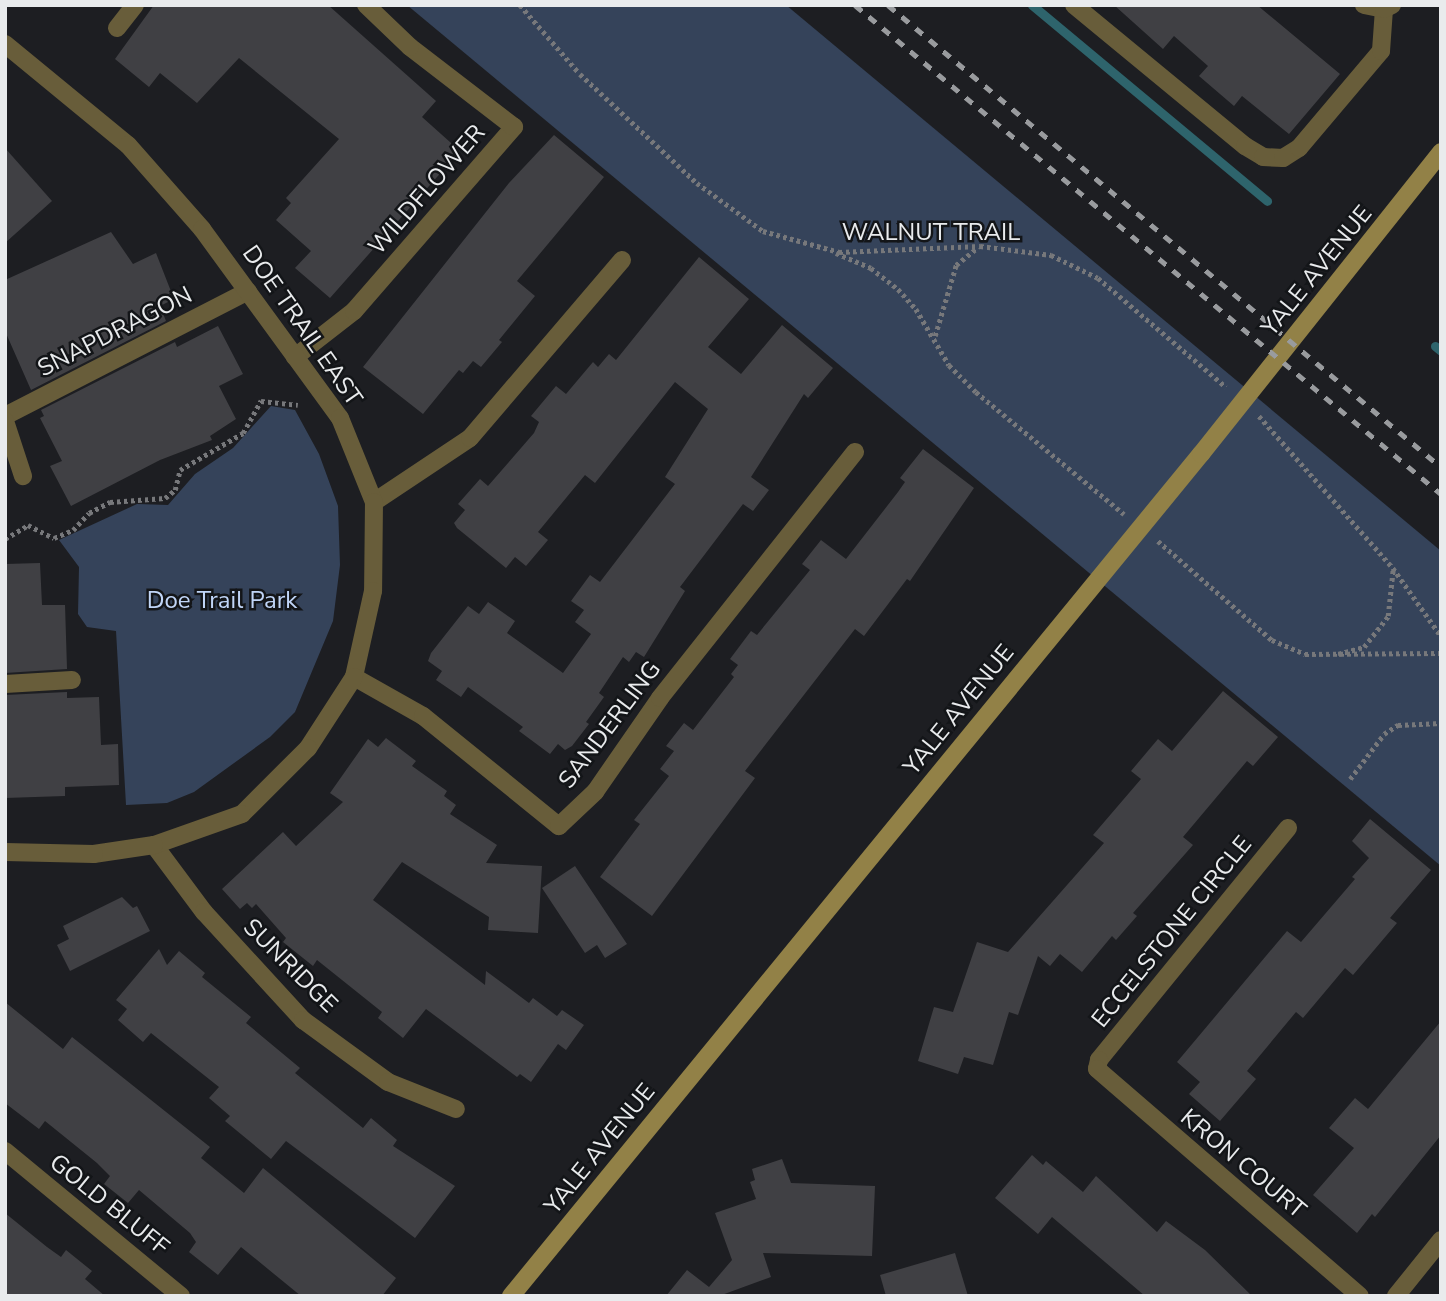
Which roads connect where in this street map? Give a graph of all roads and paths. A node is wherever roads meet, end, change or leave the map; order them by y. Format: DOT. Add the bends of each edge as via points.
graph roads {
  1 [pos="135,5"];
  2 [pos="366,5"];
  3 [pos="520,5"];
  4 [pos="1074,5"];
  5 [pos="1364,5"];
  6 [pos="1388,7"];
  7 [pos="117,28"];
  8 [pos="5,44"];
  9 [pos="1441,152"];
  10 [pos="981,246"];
  11 [pos="829,250"];
  12 [pos="622,260"];
  13 [pos="248,291"];
  14 [pos="935,337"];
  15 [pos="295,357"];
  16 [pos="1229,390"];
  17 [pos="298,405"];
  18 [pos="1248,407"];
  19 [pos="5,419"];
  20 [pos="855,452"];
  21 [pos="23,476"];
  22 [pos="374,502"];
  23 [pos="1116,508"];
  24 [pos="1140,527"];
  25 [pos="5,540"];
  26 [pos="1393,568"];
  27 [pos="1441,636"];
  28 [pos="1441,653"];
  29 [pos="1330,656"];
  30 [pos="354,677"];
  31 [pos="72,680"];
  32 [pos="5,684"];
  33 [pos="1441,723"];
  34 [pos="1350,779"];
  35 [pos="1288,828"];
  36 [pos="154,845"];
  37 [pos="5,852"];
  38 [pos="1097,1069"];
  39 [pos="456,1109"];
  40 [pos="5,1151"];
  41 [pos="1441,1240"];
  42 [pos="181,1296"];
  43 [pos="510,1296"];
  44 [pos="1360,1296"];
  45 [pos="1396,1296"];
  1 -- 7 [label="street"];
  2 -- 15 [label="street, WILDFLOWER" via="410,47 514,127 354,311"];
  3 -- 11 [label="path, WALNUT TRAIL" via="579,74 697,183 764,231"];
  4 -- 6 [label="street" via="1245,146 1263,157 1283,158 1299,148 1381,51"];
  5 -- 6 [label="street"];
  8 -- 13 [label="street, DOE TRAIL EAST" via="128,145 202,229"];
  9 -- 24 [label="main road, YALE AVENUE" via="1366,252"];
  10 -- 11 [label="path, WALNUT TRAIL"];
  10 -- 14 [label="path" via="956,265"];
  10 -- 16 [label="path, WALNUT TRAIL" via="1051,255 1098,278"];
  11 -- 14 [label="path" via="871,268 898,289"];
  12 -- 22 [label="street" via="470,438"];
  13 -- 15 [label="street, DOE TRAIL EAST"];
  13 -- 19 [label="street, SNAPDRAGON"];
  14 -- 23 [label="path" via="949,365 976,392"];
  15 -- 22 [label="street, DOE TRAIL EAST" via="340,418"];
  17 -- 25 [label="path" via="261,401 243,433 180,470 175,490 165,498 110,502 89,513 73,530 54,538 28,525"];
  18 -- 26 [label="path" via="1277,432"];
  19 -- 21 [label="street, SNAPDRAGON"];
  20 -- 30 [label="street, SANDERLING" via="660,698 595,792 559,826 423,716"];
  22 -- 30 [label="street, DOE TRAIL EAST" via="373,591"];
  24 -- 29 [label="path" via="1272,640 1304,654"];
  24 -- 43 [label="main road, YALE AVENUE"];
  26 -- 27 [label="path"];
  26 -- 29 [label="path" via="1388,616 1364,648"];
  28 -- 29 [label="path"];
  30 -- 36 [label="street, DOE TRAIL EAST" via="308,748 242,814"];
  31 -- 32 [label="street"];
  33 -- 34 [label="path" via="1398,724 1384,734"];
  35 -- 38 [label="street, ECCELSTONE CIRCLE" via="1099,1060"];
  36 -- 37 [label="street, DOE TRAIL EAST" via="94,854"];
  36 -- 39 [label="street, SUNRIDGE" via="204,912 303,1020 388,1082"];
  38 -- 44 [label="street, KRON COURT"];
  40 -- 42 [label="street, GOLD BLUFF"];
  41 -- 45 [label="street"];
}
